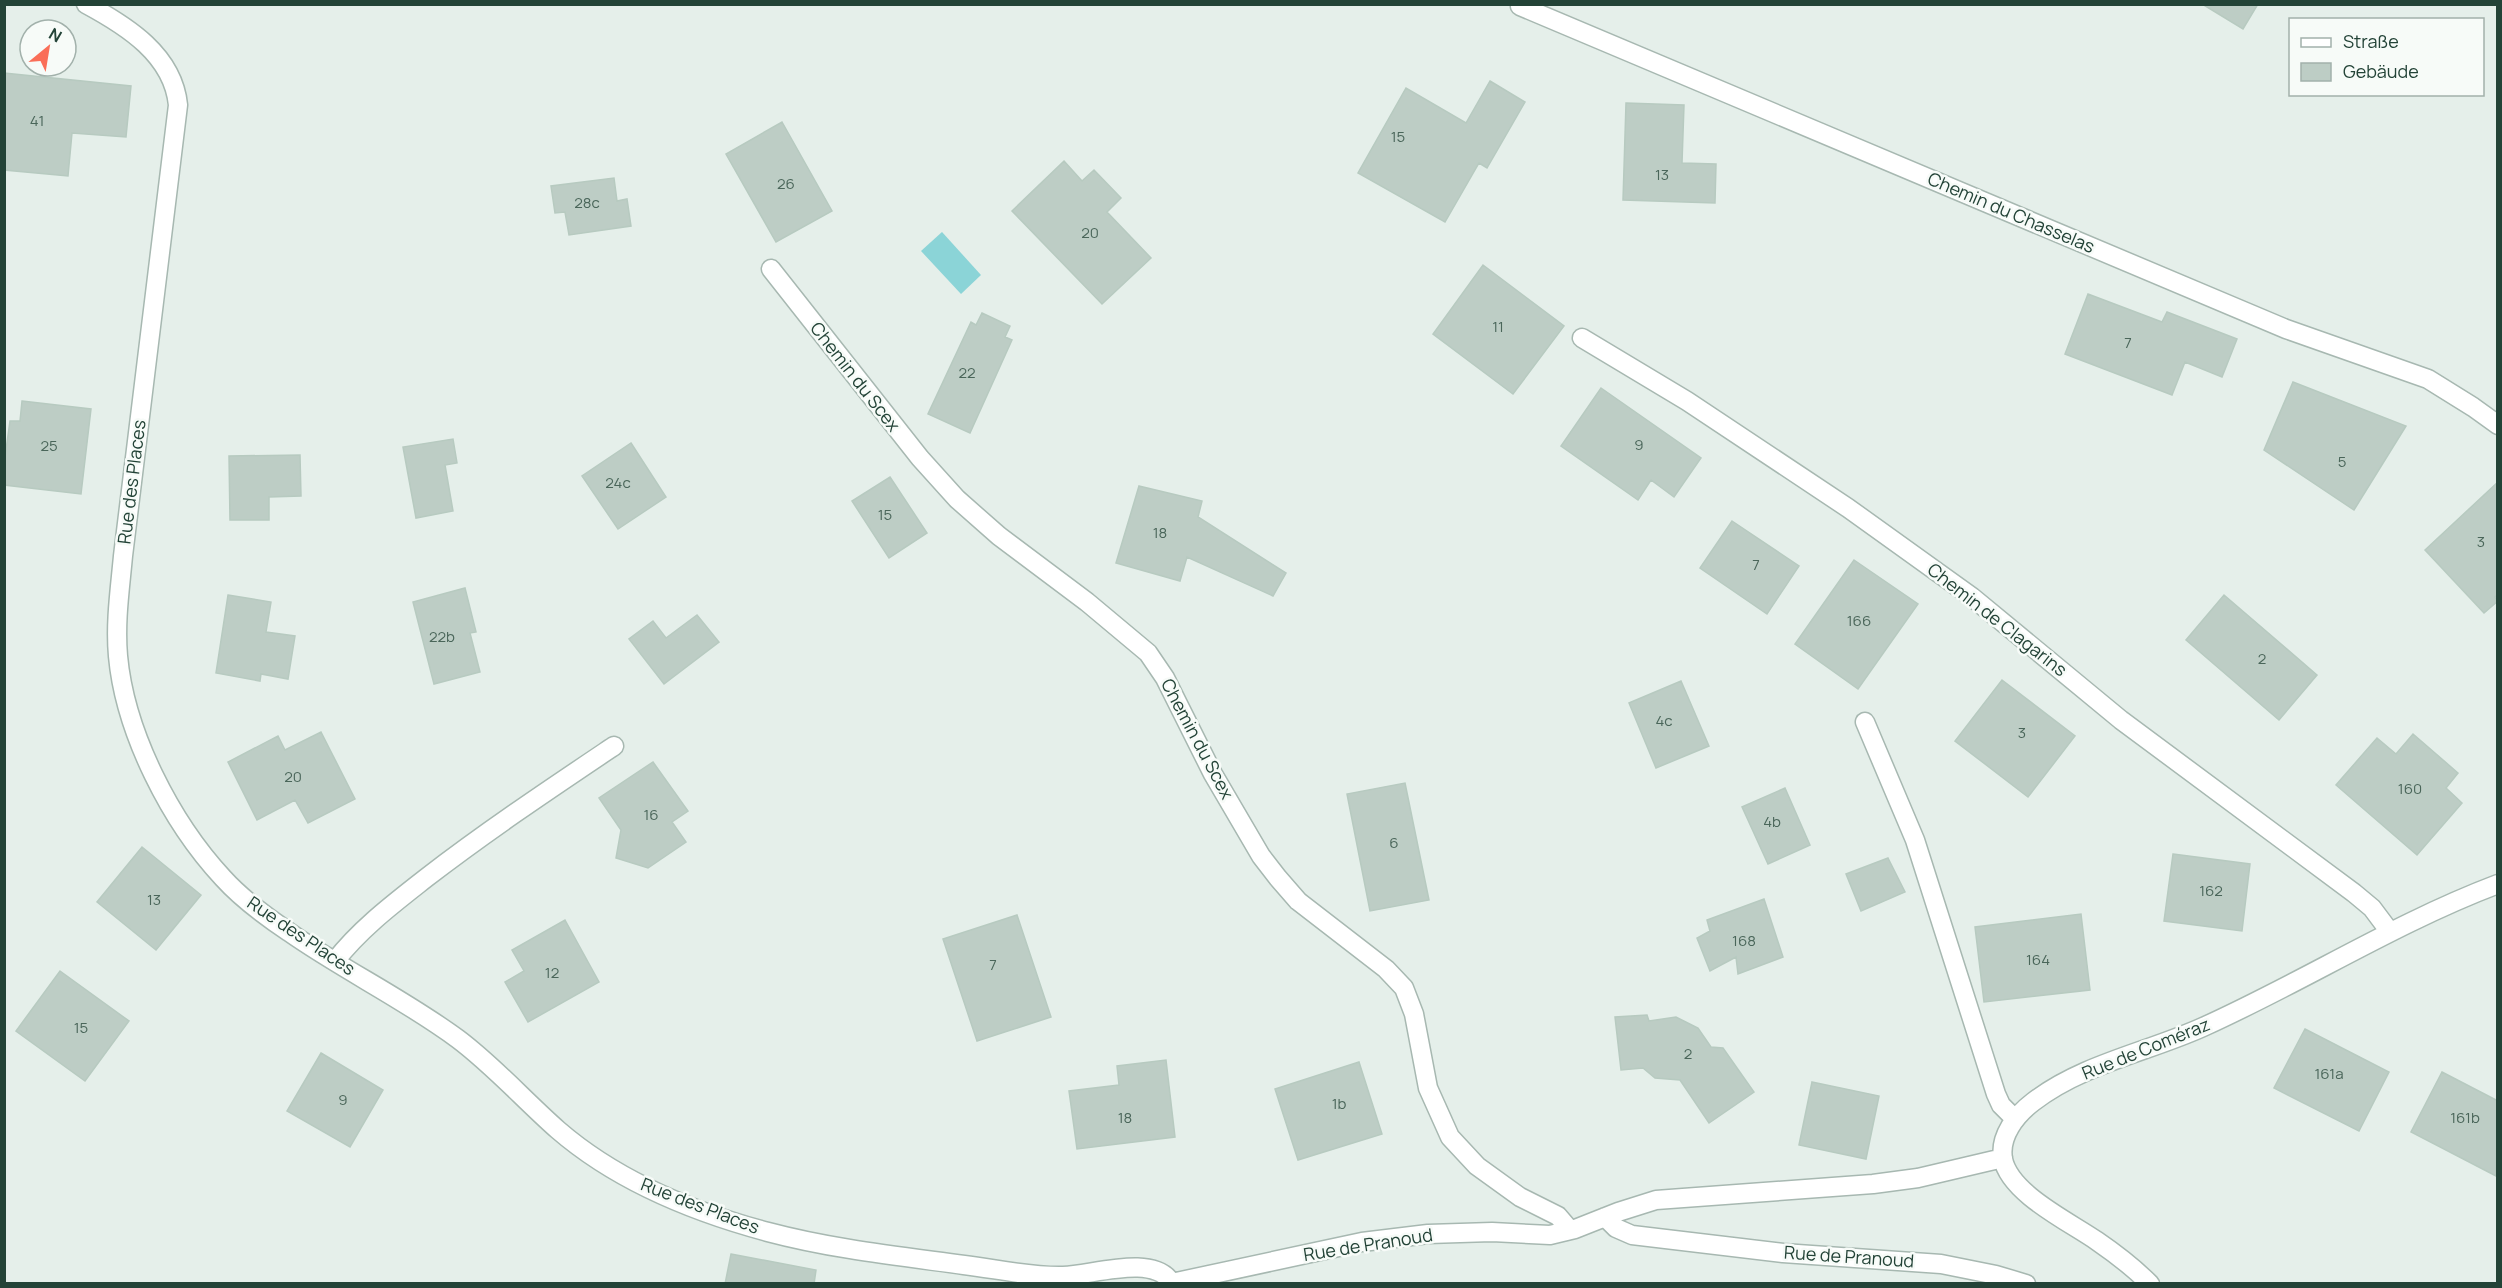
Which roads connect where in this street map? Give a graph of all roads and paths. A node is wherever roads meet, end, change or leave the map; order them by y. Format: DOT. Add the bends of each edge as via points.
graph roads {
  1 [pos="86,4"];
  2 [pos="1520,6"];
  3 [pos="771,269"];
  4 [pos="1582,338"];
  5 [pos="2498,425"];
  6 [pos="1865,722"];
  7 [pos="614,746"];
  8 [pos="2498,884"];
  9 [pos="2390,932"];
  10 [pos="335,961"];
  11 [pos="2015,1119"];
  12 [pos="2003,1158"];
  13 [pos="1605,1217"];
  14 [pos="1570,1230"];
  15 [pos="1169,1283"];
  16 [pos="2026,1284"];
  17 [pos="2150,1284"];
  1 -- 10 [label="street, Rue des Places" via="152,50 172,76 177,105 118,605 118,657 129,708 151,766 177,818 210,862 256,908"];
  2 -- 5 [label="street, Chemin du Chasselas" via="2286,329 2428,379"];
  3 -- 14 [label="street, Chemin du Scex" via="957,500 1087,602 1152,659 1166,678 1213,774 1261,856 1298,901 1386,969 1404,988 1414,1014 1428,1088 1450,1137 1478,1166 1520,1197 1558,1216"];
  4 -- 9 [label="street, Chemin de Clagarins" via="1764,451 1972,597 2121,720 2354,893 2372,908"];
  6 -- 11 [label="street" via="1915,840 1996,1094"];
  7 -- 10 [label="street" via="477,838 373,919"];
  8 -- 9 [label="street, Rue de Coméraz"];
  9 -- 11 [label="street, Rue de Coméraz" via="2201,1028 2065,1082 2034,1101"];
  10 -- 15 [label="street, Rue des Places" via="459,1039 558,1130 608,1168 654,1191 732,1221 797,1239 886,1255 1049,1276 1158,1269"];
  11 -- 12 [label="street, Rue de Coméraz" via="2005,1138"];
  12 -- 13 [label="street, Rue de Pranoud" via="1873,1184 1656,1200"];
  12 -- 17 [label="street" via="2011,1178 2025,1192 2120,1258"];
  13 -- 14 [label="street, Rue de Pranoud"];
  13 -- 16 [label="street, Rue de Pranoud" via="1616,1228 1632,1235 1783,1253 1941,1264"];
  14 -- 15 [label="street, Rue de Pranoud" via="1550,1235 1475,1232 1399,1237"];
}
